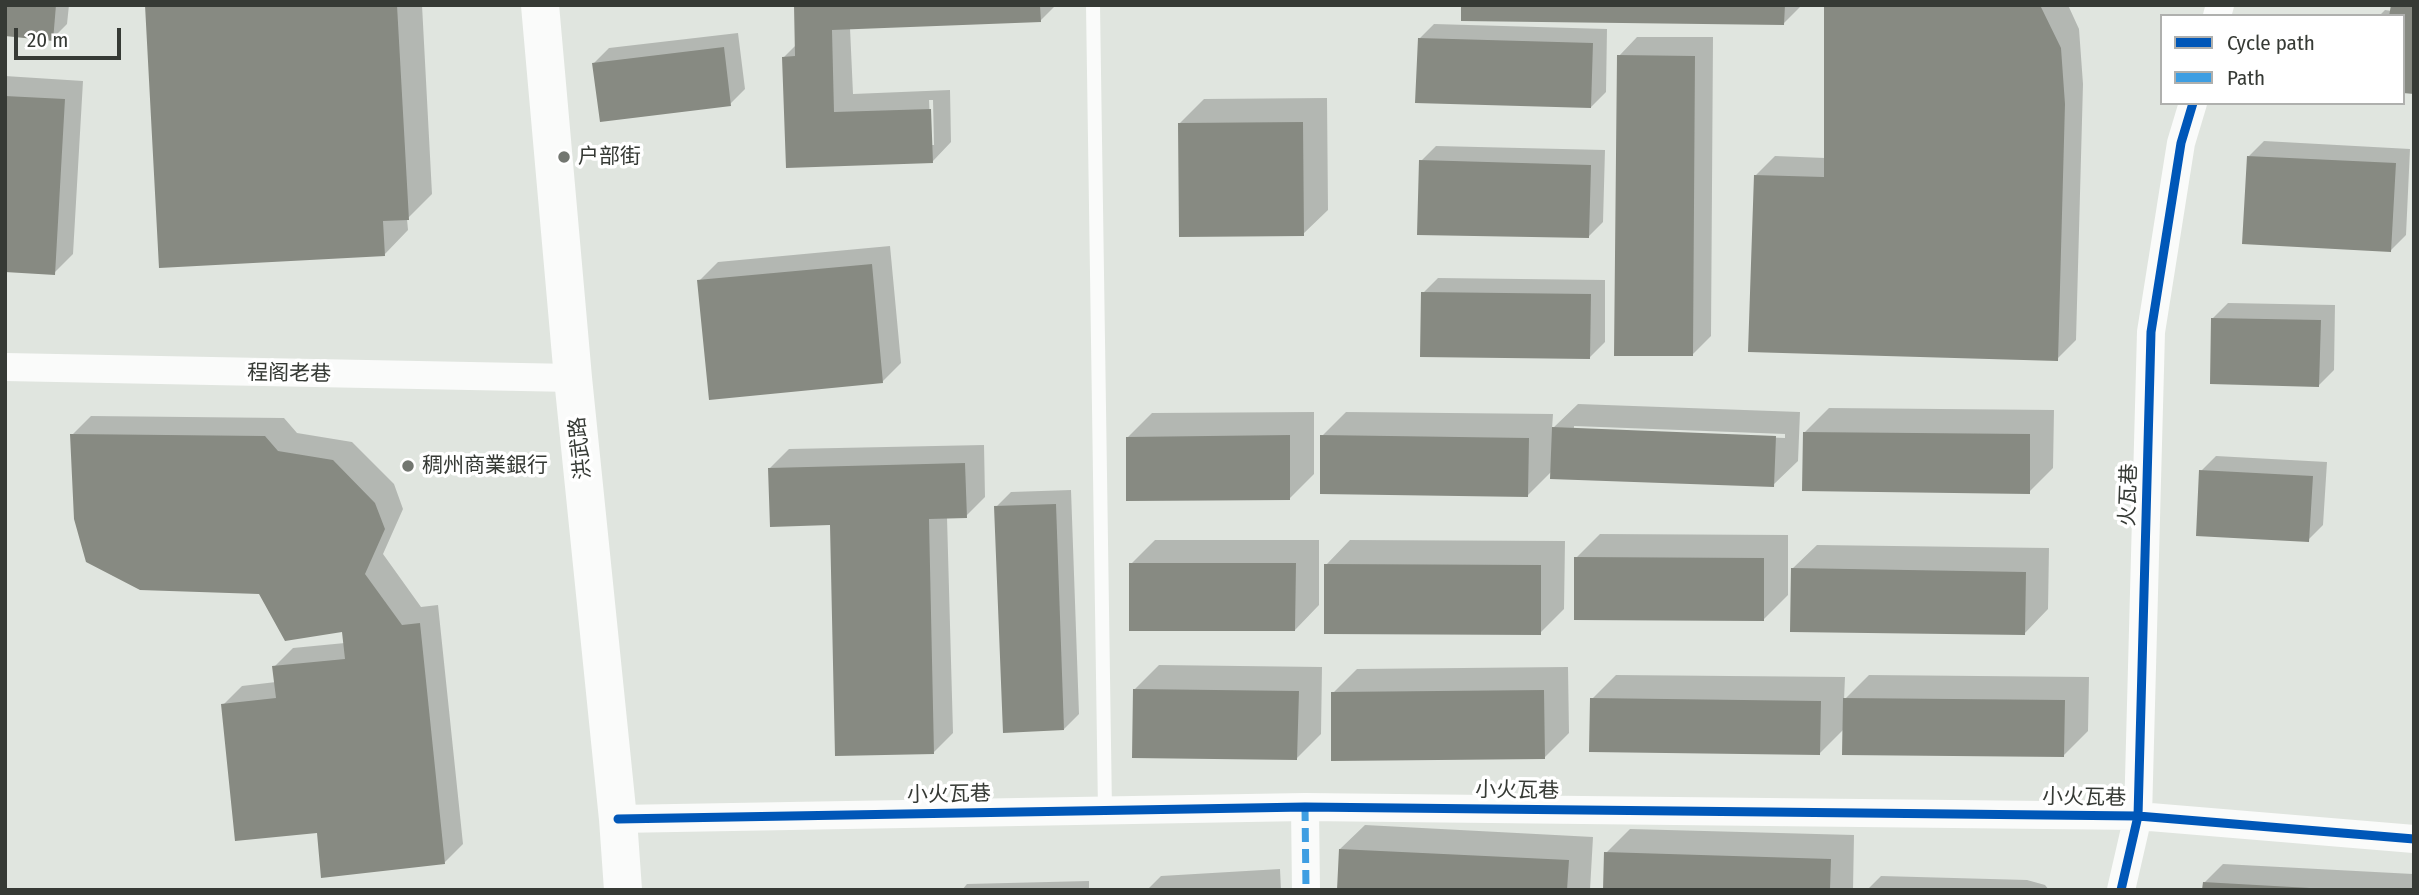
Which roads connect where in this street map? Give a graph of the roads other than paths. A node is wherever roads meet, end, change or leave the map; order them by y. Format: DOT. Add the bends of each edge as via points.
graph roads {
  1 [pos="540,5"];
  2 [pos="1093,5"];
  3 [pos="2192,105"];
  4 [pos="5,367"];
  5 [pos="573,378"];
  6 [pos="1306,807"];
  7 [pos="1105,810"];
  8 [pos="2138,816"];
  9 [pos="618,819"];
  10 [pos="2414,839"];
  11 [pos="623,890"];
  12 [pos="1306,890"];
  13 [pos="2121,890"];
  1 -- 5 [label="main road, 洪武路"];
  2 -- 7 [label="lane"];
  3 -- 8 [label="street, 火瓦巷" via="2181,143 2151,332"];
  4 -- 5 [label="street, 程阁老巷"];
  5 -- 9 [label="main road, 洪武路"];
  6 -- 7 [label="street, 小火瓦巷"];
  6 -- 8 [label="street, 小火瓦巷"];
  6 -- 12 [label="street"];
  7 -- 9 [label="street, 小火瓦巷"];
  8 -- 10 [label="street, 小火瓦巷"];
  8 -- 13 [label="street, 火瓦巷"];
  9 -- 11 [label="main road, 洪武路"];
}
